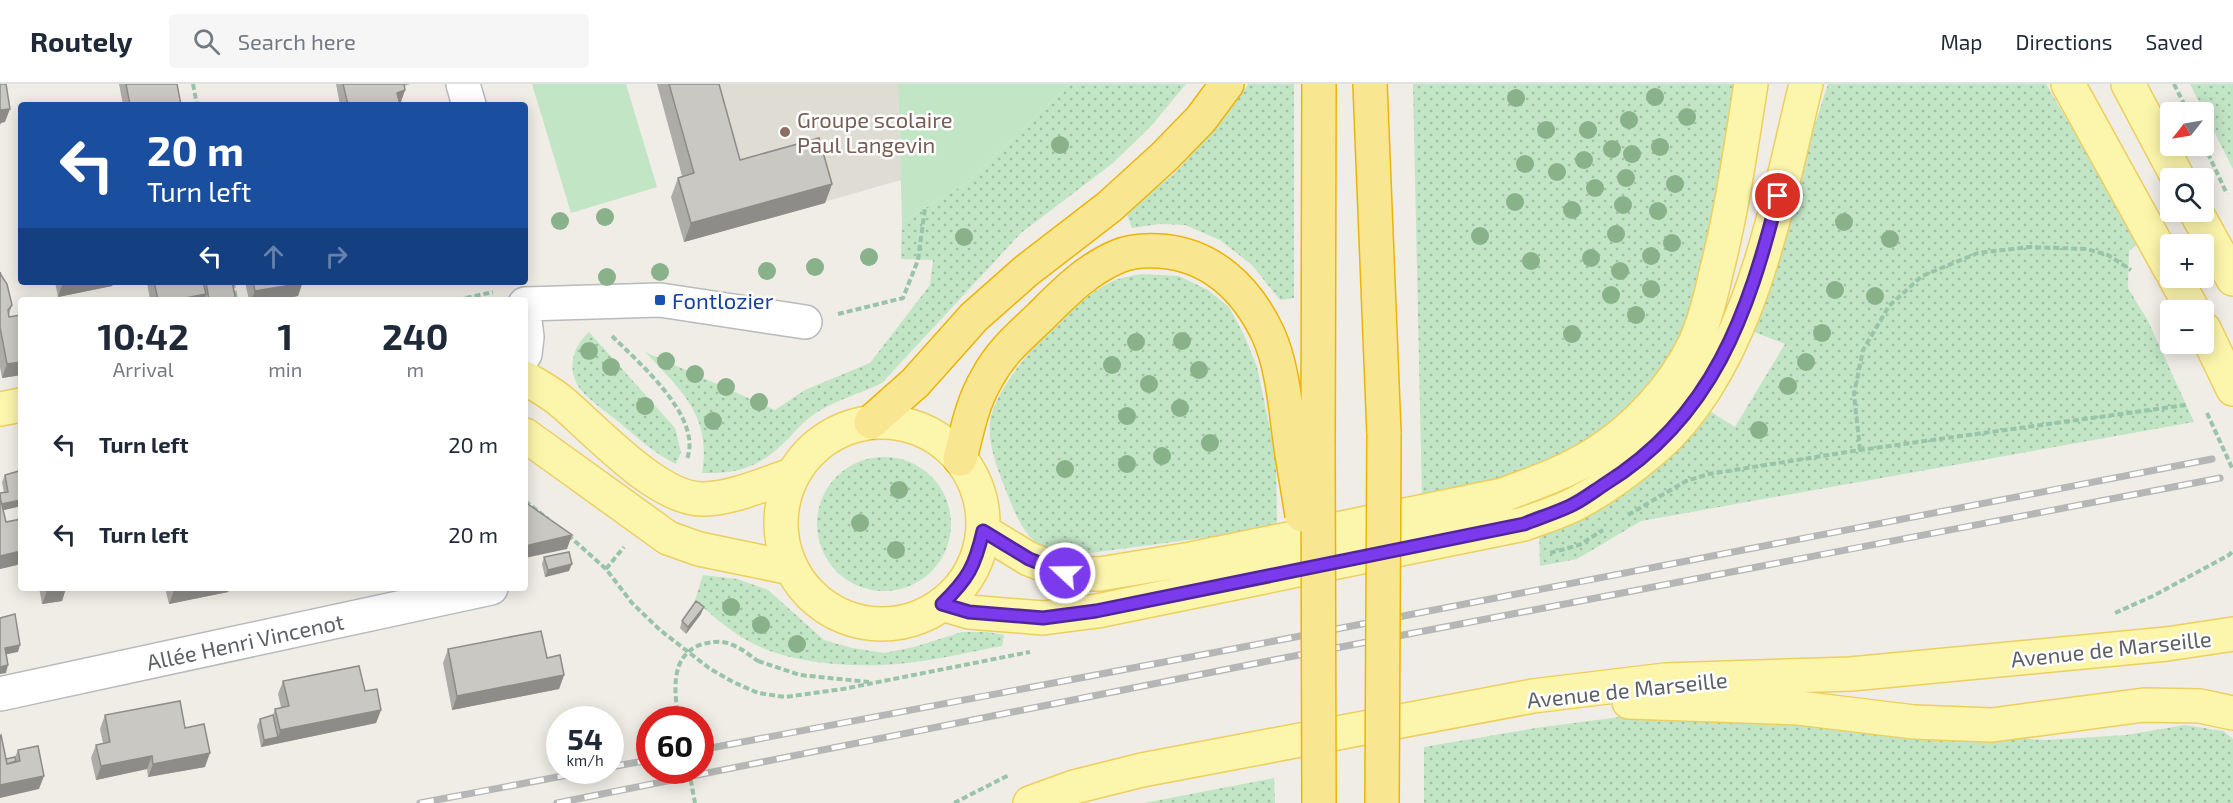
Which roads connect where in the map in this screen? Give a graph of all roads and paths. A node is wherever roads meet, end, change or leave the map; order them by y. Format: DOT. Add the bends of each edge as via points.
graph roads {
  1 [pos="193,84"];
  2 [pos="463,84"];
  3 [pos="1227,84"];
  4 [pos="1319,84"];
  5 [pos="1370,84"];
  6 [pos="1379,84"];
  7 [pos="1751,84"];
  8 [pos="1806,84"];
  9 [pos="2068,84"];
  10 [pos="2128,84"];
  11 [pos="2174,84"];
  12 [pos="196,102"];
  13 [pos="468,102"];
  14 [pos="2182,102"];
  15 [pos="2209,156"];
  16 [pos="2173,168"];
  17 [pos="2228,196"];
  18 [pos="925,208"];
  19 [pos="1376,211"];
  20 [pos="2202,222"];
  21 [pos="2160,251"];
  22 [pos="2138,279"];
  23 [pos="2233,279"];
  24 [pos="593,302"];
  25 [pos="528,304"];
  26 [pos="805,322"];
  27 [pos="2214,350"];
  28 [pos="528,380"];
  29 [pos="2233,389"];
  30 [pos="2186,405"];
  31 [pos="18,406"];
  32 [pos="0,409"];
  33 [pos="871,422"];
  34 [pos="528,437"];
  35 [pos="1305,452"];
  36 [pos="960,459"];
  37 [pos="684,467"];
  38 [pos="792,475"];
  39 [pos="528,503"];
  40 [pos="549,520"];
  41 [pos="983,531"];
  42 [pos="565,533"];
  43 [pos="630,541"];
  44 [pos="791,568"];
  45 [pos="606,569"];
  46 [pos="477,591"];
  47 [pos="1383,601"];
  48 [pos="942,604"];
  49 [pos="2233,634"];
  50 [pos="689,652"];
  51 [pos="689,652"];
  52 [pos="689,652"];
  53 [pos="689,652"];
  54 [pos="0,694"];
  55 [pos="1320,694"];
  56 [pos="678,706"];
  57 [pos="2233,712"];
  58 [pos="691,784"];
  59 [pos="695,803"];
  60 [pos="1030,803"];
  61 [pos="1088,803"];
  62 [pos="1304,803"];
  63 [pos="1319,803"];
  64 [pos="1382,803"];
  65 [pos="1403,803"];
  1 -- 12 [label="path"];
  2 -- 13 [label="street"];
  3 -- 33 [label="highway" via="1201,119 1164,157 974,317 915,383"];
  4 -- 35 [label="highway"];
  5 -- 19 [label="highway"];
  6 -- 19 [label="highway"];
  7 -- 41 [label="main road" via="1727,231 1695,343 1671,381 1633,426 1595,454 1551,477 1503,495 1191,560 1100,574 1065,573 1029,559"];
  8 -- 48 [label="main road" via="1761,263 1735,332 1710,381 1655,448 1572,505 1524,524 1096,611 1043,618 969,612"];
  9 -- 21 [label="main road"];
  10 -- 16 [label="main road"];
  11 -- 14 [label="path"];
  15 -- 17 [label="path"];
  18 -- 26 [label="path" via="918,260 903,298"];
  19 -- 47 [label="highway, bridge" via="1384,434"];
  20 -- 23 [label="main road"];
  22 -- 30 [label="path" via="2132,270 2108,255 2087,249 2029,247 1978,253 1922,276 1889,306 1863,350 1854,394 1860,450"];
  24 -- 25 [label="street"];
  24 -- 26 [label="street" via="660,300"];
  24 -- 37 [label="path" via="600,323 669,394 686,424 690,452"];
  27 -- 29 [label="main road"];
  28 -- 38 [label="main road" via="562,402 651,480 681,494 701,499 724,497"];
  31 -- 32 [label="main road"];
  33 -- 36 [label="main road" via="896,423 920,430 942,442"];
  33 -- 38 [label="main road" via="825,439 806,455"];
  34 -- 44 [label="main road" via="668,538 699,549"];
  35 -- 36 [label="highway" via="1269,336 1244,295 1227,278 1198,260 1185,254 1150,250 1119,256 1086,274 1000,356 974,404"];
  35 -- 55 [label="highway, bridge"];
  36 -- 41 [label="main road" via="981,506"];
  38 -- 44 [label="main road" via="782,505 782,537"];
  39 -- 40 [label="path"];
  41 -- 48 [label="main road" via="976,560 962,585"];
  42 -- 45 [label="path"];
  43 -- 45 [label="path"];
  44 -- 48 [label="main road" via="808,592 831,610 858,622 888,624 916,618"];
  45 -- 50 [label="path, bridge" via="632,603"];
  46 -- 54 [label="street, Allée Henri Vincenot"];
  47 -- 64 [label="highway, bridge"];
  47 -- 65 [label="highway, bridge"];
  49 -- 60 [label="main road, Avenue de Marseille" via="2167,644 1851,674 1665,680 1533,696 1142,770"];
  51 -- 52 [label="path, bridge" via="733,682 758,693 786,697 876,683 800,675 758,661 730,644 713,641"];
  53 -- 56 [label="path, bridge" via="676,670"];
  55 -- 62 [label="highway, bridge"];
  55 -- 63 [label="highway, bridge"];
  57 -- 61 [label="main road, Avenue de Marseille" via="2200,706 2144,705 1992,725 1914,722 1799,708 1629,702 1534,714 1141,788"];
  58 -- 59 [label="path, bridge"];
}
